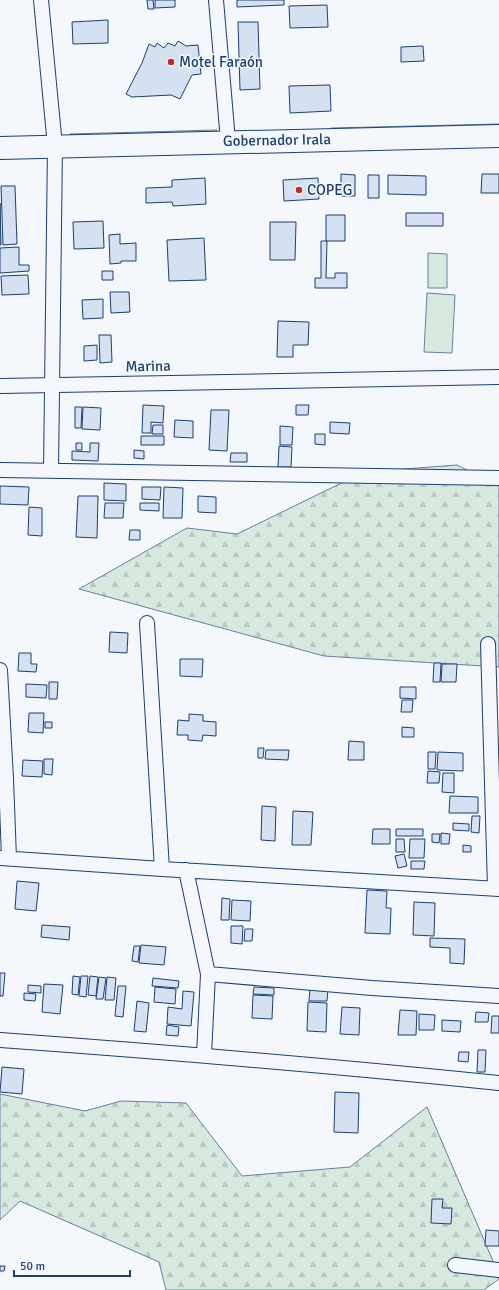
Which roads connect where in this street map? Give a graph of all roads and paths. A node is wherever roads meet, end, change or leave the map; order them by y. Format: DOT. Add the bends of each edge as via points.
graph roads {
  1 [pos="41,0"];
  2 [pos="216,0"];
  3 [pos="499,136"];
  4 [pos="228,141"];
  5 [pos="56,146"];
  6 [pos="0,148"];
  7 [pos="499,377"];
  8 [pos="52,385"];
  9 [pos="0,386"];
  10 [pos="0,470"];
  11 [pos="51,471"];
  12 [pos="499,478"];
  13 [pos="147,623"];
  14 [pos="488,644"];
  15 [pos="0,670"];
  16 [pos="4,858"];
  17 [pos="162,869"];
  18 [pos="186,870"];
  19 [pos="497,888"];
  20 [pos="208,974"];
  21 [pos="499,996"];
  22 [pos="0,1040"];
  23 [pos="204,1055"];
  24 [pos="499,1083"];
  25 [pos="455,1265"];
  26 [pos="499,1270"];
  1 -- 5 [label="street"];
  2 -- 4 [label="street"];
  3 -- 4 [label="main road, Gobernador Irala"];
  4 -- 5 [label="main road, Gobernador Irala"];
  5 -- 6 [label="main road, Gobernador Irala"];
  5 -- 8 [label="street"];
  7 -- 8 [label="street, Marina"];
  8 -- 9 [label="street, Marina"];
  8 -- 11 [label="street"];
  10 -- 11 [label="street"];
  11 -- 12 [label="street"];
  13 -- 17 [label="street"];
  14 -- 19 [label="street"];
  15 -- 16 [label="street" via="6,779"];
  16 -- 17 [label="street"];
  17 -- 18 [label="street"];
  18 -- 19 [label="street"];
  18 -- 20 [label="street"];
  20 -- 21 [label="street"];
  20 -- 23 [label="street"];
  22 -- 23 [label="street"];
  23 -- 24 [label="street"];
  25 -- 26 [label="street"];
}
